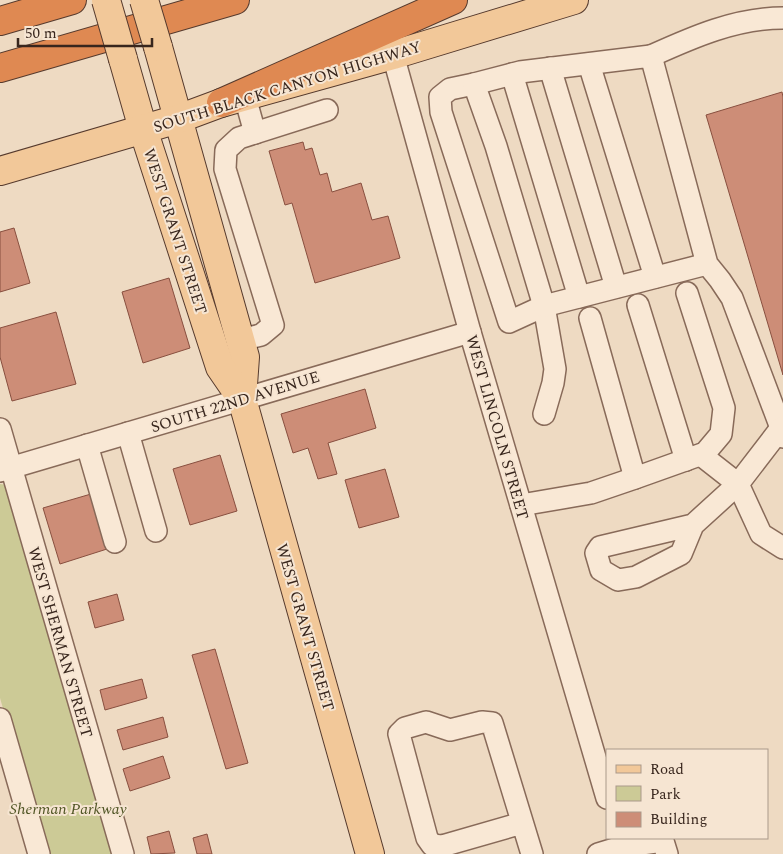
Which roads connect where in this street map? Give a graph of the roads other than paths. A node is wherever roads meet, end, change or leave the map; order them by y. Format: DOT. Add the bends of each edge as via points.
graph roads {
  1 [pos="72,0"];
  2 [pos="106,0"];
  3 [pos="144,0"];
  4 [pos="235,0"];
  5 [pos="453,0"];
  6 [pos="574,0"];
  7 [pos="783,18"];
  8 [pos="0,21"];
  9 [pos="393,54"];
  10 [pos="651,56"];
  11 [pos="589,64"];
  12 [pos="0,68"];
  13 [pos="550,68"];
  14 [pos="512,74"];
  15 [pos="474,84"];
  16 [pos="233,100"];
  17 [pos="328,110"];
  18 [pos="178,119"];
  19 [pos="143,129"];
  20 [pos="255,133"];
  21 [pos="0,170"];
  22 [pos="707,264"];
  23 [pos="655,277"];
  24 [pos="616,288"];
  25 [pos="687,293"];
  26 [pos="579,297"];
  27 [pos="638,305"];
  28 [pos="544,306"];
  29 [pos="590,318"];
  30 [pos="470,332"];
  31 [pos="240,340"];
  32 [pos="242,399"];
  33 [pos="544,414"];
  34 [pos="0,429"];
  35 [pos="128,433"];
  36 [pos="782,433"];
  37 [pos="87,445"];
  38 [pos="693,457"];
  39 [pos="6,469"];
  40 [pos="635,478"];
  41 [pos="738,484"];
  42 [pos="520,505"];
  43 [pos="693,525"];
  44 [pos="156,531"];
  45 [pos="115,542"];
  46 [pos="783,548"];
  47 [pos="0,719"];
  48 [pos="606,795"];
  49 [pos="522,823"];
  50 [pos="620,842"];
  51 [pos="39,854"];
  52 [pos="123,854"];
  53 [pos="370,854"];
  54 [pos="532,854"];
  55 [pos="598,854"];
  56 [pos="667,854"];
  1 -- 8 [label="highway"];
  2 -- 19 [label="main road, WEST GRANT STREET, bridge"];
  3 -- 18 [label="main road, WEST GRANT STREET, bridge"];
  4 -- 12 [label="highway"];
  5 -- 16 [label="highway"];
  6 -- 9 [label="main road, SOUTH BLACK CANYON HIGHWAY"];
  7 -- 10 [label="street" via="730,25"];
  9 -- 16 [label="main road, SOUTH BLACK CANYON HIGHWAY"];
  9 -- 30 [label="street, WEST LINCOLN STREET"];
  10 -- 11 [label="street"];
  10 -- 22 [label="street"];
  11 -- 13 [label="street"];
  11 -- 23 [label="street"];
  13 -- 14 [label="street"];
  13 -- 24 [label="street"];
  14 -- 15 [label="street"];
  14 -- 26 [label="street"];
  15 -- 28 [label="street"];
  15 -- 28 [label="street" via="450,88 440,98 441,112 509,322"];
  16 -- 18 [label="main road, SOUTH BLACK CANYON HIGHWAY"];
  16 -- 20 [label="street"];
  17 -- 20 [label="street"];
  18 -- 19 [label="main road, SOUTH BLACK CANYON HIGHWAY"];
  18 -- 31 [label="main road, WEST GRANT STREET"];
  19 -- 21 [label="main road, SOUTH BLACK CANYON HIGHWAY"];
  19 -- 32 [label="main road, WEST GRANT STREET" via="220,367"];
  20 -- 31 [label="street" via="239,138 226,150 225,169 272,325 261,334"];
  22 -- 23 [label="street"];
  22 -- 36 [label="street" via="732,298"];
  23 -- 24 [label="street"];
  24 -- 26 [label="street"];
  25 -- 38 [label="street" via="724,408 721,434 705,453"];
  26 -- 28 [label="street"];
  27 -- 38 [label="street"];
  28 -- 33 [label="street" via="555,369"];
  29 -- 40 [label="street"];
  30 -- 32 [label="street, SOUTH 22ND AVENUE"];
  30 -- 42 [label="street, WEST LINCOLN STREET"];
  31 -- 32 [label="main road, WEST GRANT STREET" via="245,358"];
  32 -- 35 [label="street, SOUTH 22ND AVENUE"];
  32 -- 53 [label="main road, WEST GRANT STREET"];
  34 -- 39 [label="street, WEST SHERMAN STREET"];
  35 -- 37 [label="street, SOUTH 22ND AVENUE"];
  35 -- 44 [label="street"];
  36 -- 41 [label="street"];
  37 -- 39 [label="street, SOUTH 22ND AVENUE"];
  37 -- 45 [label="street"];
  38 -- 40 [label="street"];
  38 -- 41 [label="street"];
  39 -- 52 [label="street, WEST SHERMAN STREET"];
  40 -- 42 [label="street" via="592,493"];
  41 -- 43 [label="street"];
  41 -- 46 [label="street" via="761,534"];
  42 -- 48 [label="street, WEST LINCOLN STREET"];
  47 -- 51 [label="street"];
  49 -- 49 [label="street" via="492,722 450,730 426,722 405,728 399,734 427,838 432,845 442,846"];
  49 -- 54 [label="street"];
  50 -- 55 [label="street"];
  50 -- 56 [label="street" via="663,840"];
}
